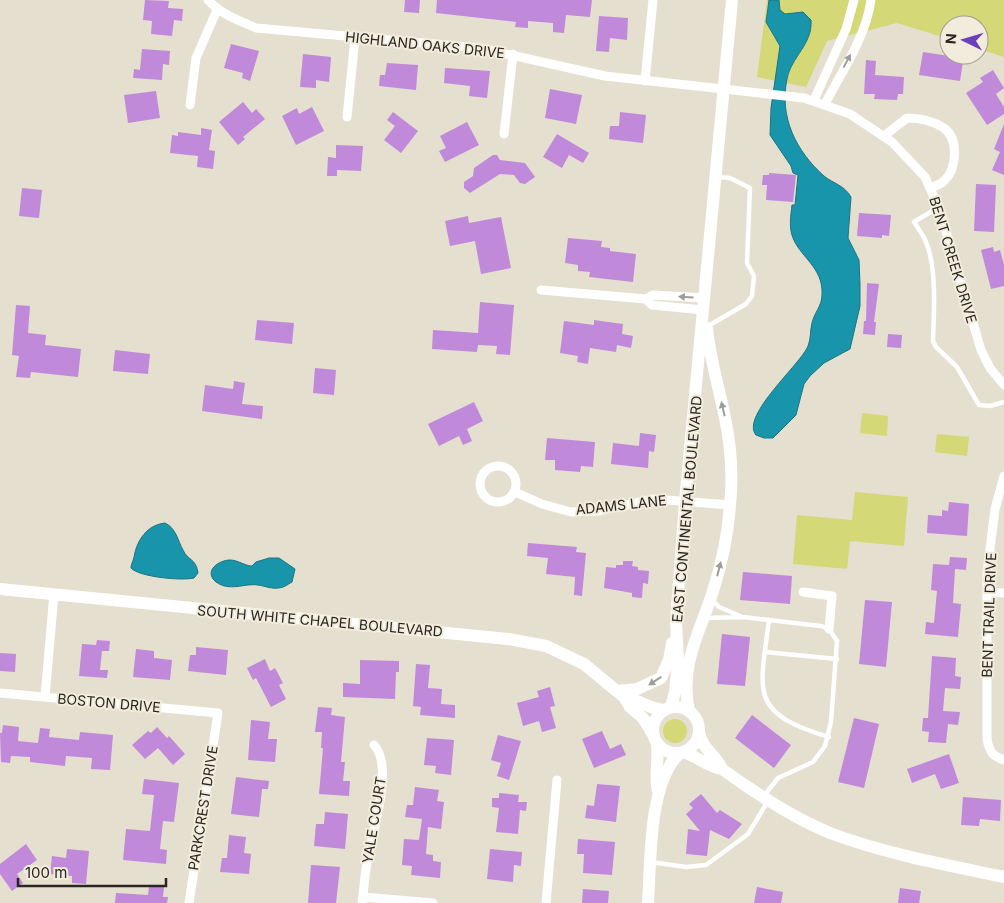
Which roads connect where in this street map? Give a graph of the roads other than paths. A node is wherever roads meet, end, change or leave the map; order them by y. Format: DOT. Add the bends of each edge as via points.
graph roads {
  1 [pos="208,0"];
  2 [pos="653,0"];
  3 [pos="732,0"];
  4 [pos="854,0"];
  5 [pos="871,0"];
  6 [pos="217,10"];
  7 [pos="355,38"];
  8 [pos="513,54"];
  9 [pos="645,81"];
  10 [pos="723,90"];
  11 [pos="814,100"];
  12 [pos="825,104"];
  13 [pos="190,105"];
  14 [pos="347,117"];
  15 [pos="504,134"];
  16 [pos="884,136"];
  17 [pos="716,176"];
  18 [pos="931,188"];
  19 [pos="938,207"];
  20 [pos="541,290"];
  21 [pos="703,304"];
  22 [pos="707,326"];
  23 [pos="1004,385"];
  24 [pos="1004,402"];
  25 [pos="1004,476"];
  26 [pos="515,492"];
  27 [pos="685,502"];
  28 [pos="730,505"];
  29 [pos="0,589"];
  30 [pos="803,592"];
  31 [pos="987,592"];
  32 [pos="1004,593"];
  33 [pos="54,594"];
  34 [pos="710,599"];
  35 [pos="743,617"];
  36 [pos="704,619"];
  37 [pos="769,620"];
  38 [pos="676,621"];
  39 [pos="828,629"];
  40 [pos="765,652"];
  41 [pos="837,660"];
  42 [pos="0,693"];
  43 [pos="621,694"];
  44 [pos="45,697"];
  45 [pos="667,708"];
  46 [pos="689,711"];
  47 [pos="218,713"];
  48 [pos="699,732"];
  49 [pos="829,737"];
  50 [pos="655,739"];
  51 [pos="374,745"];
  52 [pos="682,753"];
  53 [pos="1004,760"];
  54 [pos="722,769"];
  55 [pos="558,780"];
  56 [pos="658,791"];
  57 [pos="766,799"];
  58 [pos="651,862"];
  59 [pos="1004,877"];
  60 [pos="363,900"];
  61 [pos="189,903"];
  62 [pos="433,903"];
  63 [pos="546,903"];
  64 [pos="648,903"];
  1 -- 6 [label="street"];
  2 -- 9 [label="street"];
  3 -- 10 [label="main road, EAST CONTINENTAL BOULEVARD"];
  4 -- 11 [label="street" via="846,29"];
  12 -- 5 [label="street, one-way" via="860,37"];
  6 -- 7 [label="street, HIGHLAND OAKS DRIVE" via="256,28"];
  6 -- 13 [label="street" via="196,58"];
  7 -- 8 [label="street, HIGHLAND OAKS DRIVE" via="479,48"];
  7 -- 14 [label="street"];
  8 -- 9 [label="street, HIGHLAND OAKS DRIVE" via="605,76"];
  8 -- 15 [label="street"];
  9 -- 10 [label="street, HIGHLAND OAKS DRIVE"];
  10 -- 11 [label="street, BENT CREEK DRIVE"];
  10 -- 17 [label="main road, EAST CONTINENTAL BOULEVARD"];
  11 -- 12 [label="street, BENT CREEK DRIVE"];
  12 -- 16 [label="street, BENT CREEK DRIVE" via="850,114"];
  16 -- 18 [label="street, BENT CREEK DRIVE" via="909,157"];
  16 -- 18 [label="street" via="908,118 924,119 945,129 954,147 953,167 944,182"];
  17 -- 21 [label="main road, EAST CONTINENTAL BOULEVARD"];
  17 -- 22 [label="lane" via="730,178 750,188 747,263 754,276 752,296 746,304"];
  18 -- 19 [label="street, BENT CREEK DRIVE"];
  19 -- 23 [label="street, BENT CREEK DRIVE" via="981,350"];
  19 -- 24 [label="lane" via="914,222 927,244 931,268 933,340 957,368 979,405"];
  20 -- 21 [label="street" via="646,299 653,295"];
  21 -- 22 [label="main road"];
  21 -- 27 [label="main road, EAST CONTINENTAL BOULEVARD"];
  28 -- 22 [label="main road, one-way" via="731,471 726,420"];
  25 -- 31 [label="street, BENT TRAIL DRIVE" via="995,509"];
  26 -- 26 [label="street" via="516,480 509,469 492,467 482,475 482,491 492,501 504,501"];
  26 -- 27 [label="street, ADAMS LANE" via="570,512 598,511 654,499"];
  27 -- 28 [label="street, ADAMS LANE"];
  27 -- 38 [label="main road, EAST CONTINENTAL BOULEVARD"];
  34 -- 28 [label="main road, one-way" via="725,543"];
  29 -- 33 [label="main road, SOUTH WHITE CHAPEL BOULEVARD"];
  30 -- 39 [label="street" via="832,596"];
  31 -- 32 [label="street"];
  31 -- 53 [label="street, BENT TRAIL DRIVE" via="987,740 992,754"];
  33 -- 43 [label="main road, SOUTH WHITE CHAPEL BOULEVARD" via="508,639 546,646 567,655 584,664"];
  33 -- 44 [label="street"];
  34 -- 35 [label="lane" via="719,607"];
  34 -- 36 [label="main road"];
  35 -- 36 [label="lane"];
  35 -- 37 [label="lane"];
  36 -- 46 [label="main road" via="688,664 685,692"];
  37 -- 39 [label="lane"];
  37 -- 40 [label="lane"];
  38 -- 43 [label="main road, one-way" via="669,660 660,678"];
  38 -- 45 [label="main road, EAST CONTINENTAL BOULEVARD" via="678,661 675,692"];
  39 -- 41 [label="lane" via="837,641"];
  40 -- 41 [label="lane"];
  40 -- 49 [label="lane" via="762,685 770,707 778,716"];
  41 -- 49 [label="lane"];
  42 -- 44 [label="street, BOSTON DRIVE"];
  43 -- 45 [label="main road, SOUTH WHITE CHAPEL BOULEVARD" via="652,709"];
  43 -- 50 [label="main road, SOUTH WHITE CHAPEL BOULEVARD" via="630,708 643,718"];
  44 -- 47 [label="street, BOSTON DRIVE"];
  45 -- 46 [label="main road"];
  45 -- 50 [label="main road" via="655,720"];
  46 -- 48 [label="main road" via="697,720"];
  47 -- 61 [label="street, PARKCREST DRIVE"];
  48 -- 52 [label="main road" via="694,745"];
  48 -- 54 [label="main road" via="701,743 719,760"];
  49 -- 57 [label="lane" via="813,762 778,778"];
  50 -- 52 [label="main road" via="667,752"];
  50 -- 56 [label="main road" via="659,762 655,779"];
  51 -- 60 [label="street, YALE COURT" via="382,758 382,782"];
  52 -- 54 [label="main road"];
  52 -- 56 [label="main road" via="671,763"];
  54 -- 57 [label="main road"];
  55 -- 63 [label="street"];
  56 -- 58 [label="main road"];
  57 -- 58 [label="lane" via="748,834 706,865 686,867"];
  57 -- 59 [label="main road" via="828,832 855,841 918,859"];
  58 -- 64 [label="main road"];
  60 -- 62 [label="street"];
}
